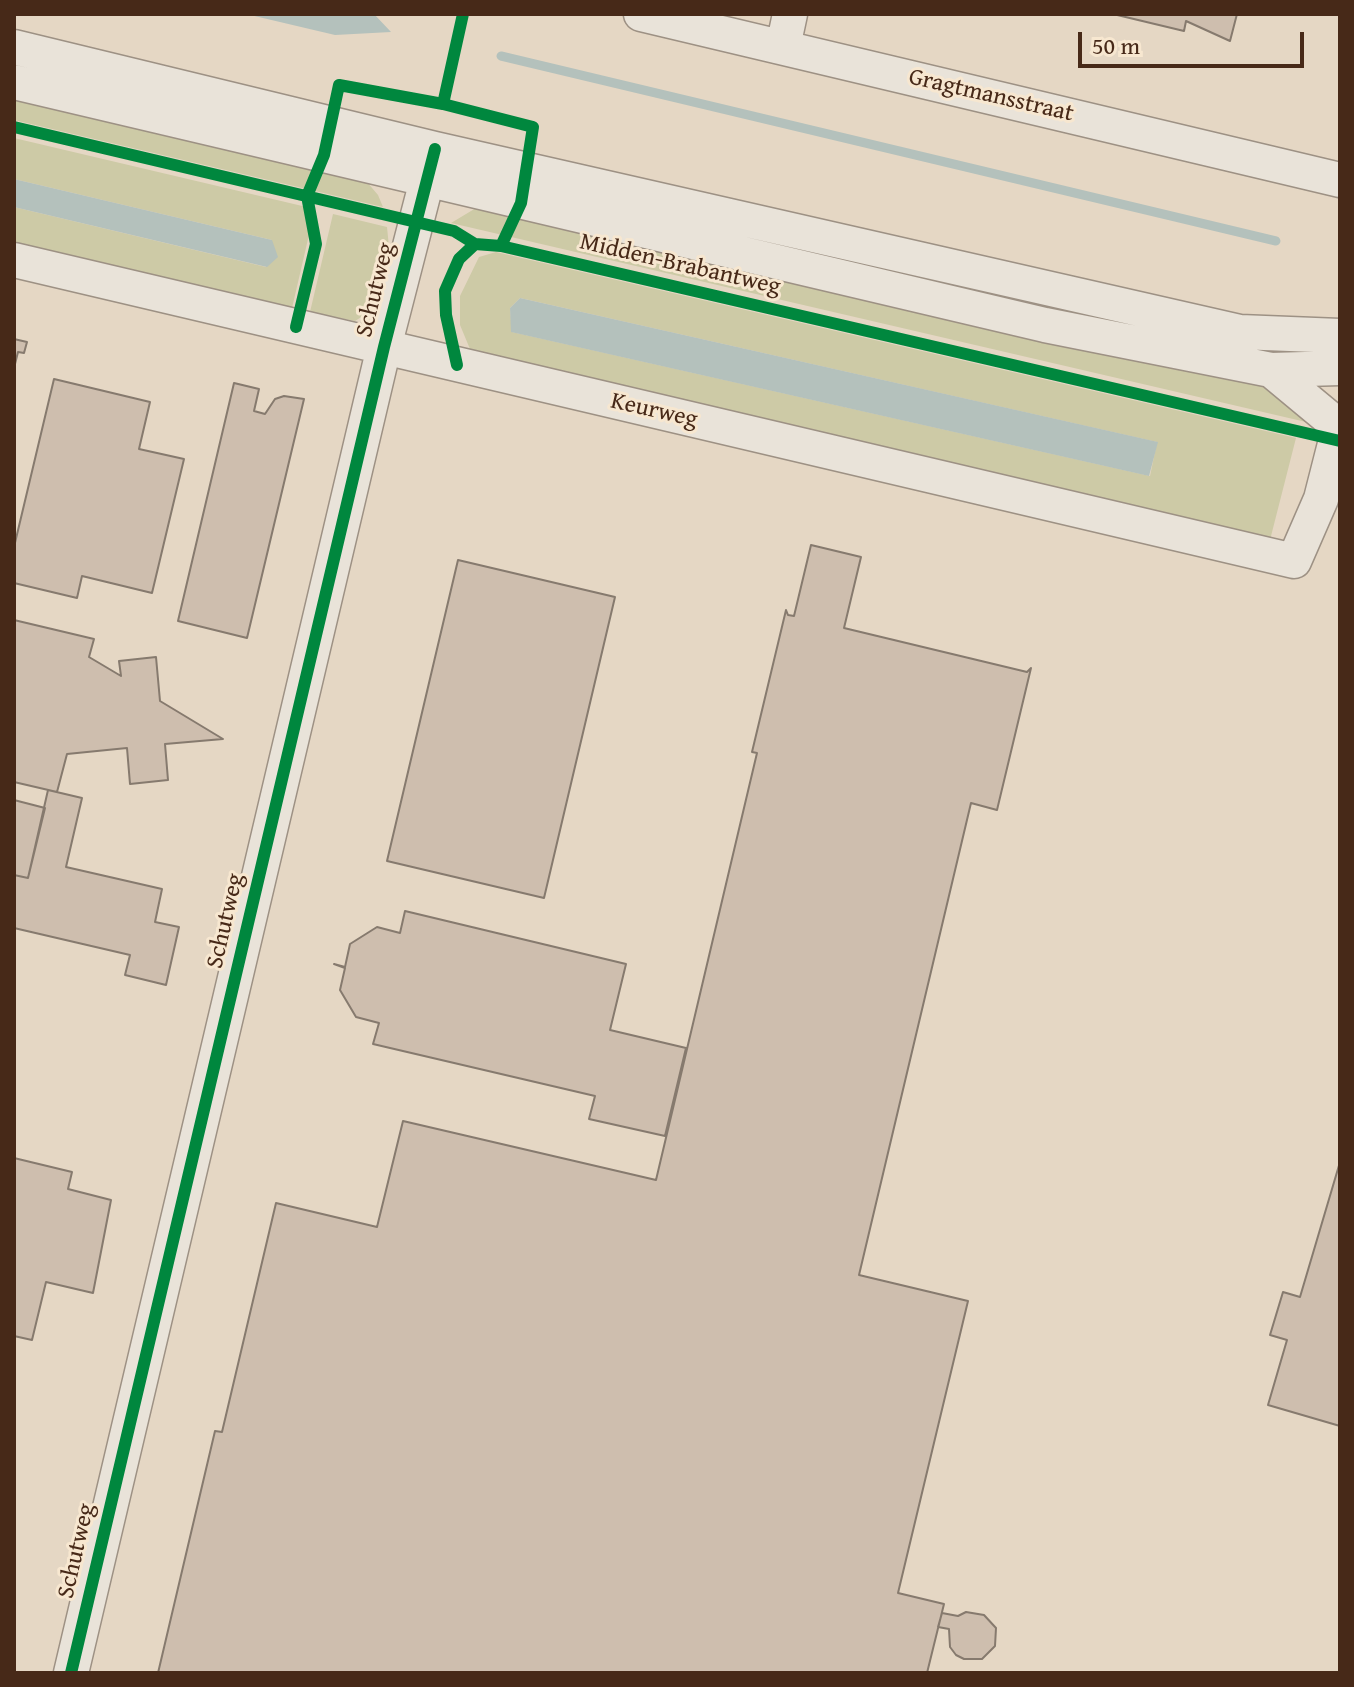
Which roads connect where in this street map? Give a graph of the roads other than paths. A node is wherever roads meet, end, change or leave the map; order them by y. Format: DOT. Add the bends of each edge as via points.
graph roads {
  1 [pos="641,14"];
  2 [pos="786,30"];
  3 [pos="14,47"];
  4 [pos="14,82"];
  5 [pos="432,164"];
  6 [pos="1340,180"];
  7 [pos="14,260"];
  8 [pos="1340,336"];
  9 [pos="384,347"];
  10 [pos="1340,368"];
  11 [pos="1271,370"];
  12 [pos="71,1673"];
  1 -- 2 [label="street, Gragtmansstraat"];
  2 -- 6 [label="street, Gragtmansstraat"];
  3 -- 5 [label="street, Midden-Brabantweg"];
  4 -- 5 [label="street, Midden-Brabantweg"];
  5 -- 8 [label="street, Midden-Brabantweg" via="1240,332"];
  5 -- 9 [label="street, Schutweg"];
  5 -- 11 [label="street, Midden-Brabantweg" via="1045,325"];
  7 -- 9 [label="street, Keurweg"];
  9 -- 11 [label="street, Keurweg" via="1294,561 1321,499 1336,424"];
  9 -- 12 [label="street, Schutweg"];
  10 -- 11 [label="street, Midden-Brabantweg"];
}
